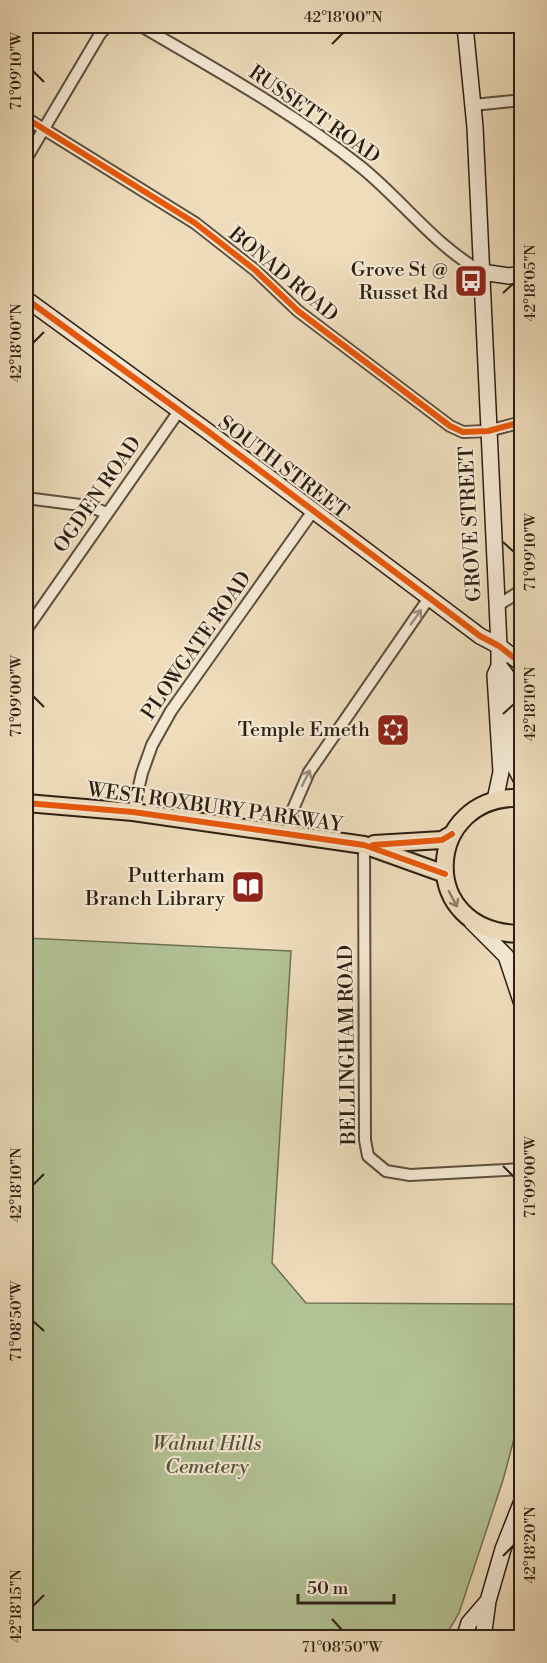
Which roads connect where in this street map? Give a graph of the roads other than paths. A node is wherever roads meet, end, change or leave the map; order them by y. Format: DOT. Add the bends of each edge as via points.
graph roads {
  1 [pos="107,26"];
  2 [pos="141,26"];
  3 [pos="465,26"];
  4 [pos="522,100"];
  5 [pos="473,105"];
  6 [pos="26,118"];
  7 [pos="44,129"];
  8 [pos="26,159"];
  9 [pos="482,272"];
  10 [pos="522,274"];
  11 [pos="26,299"];
  12 [pos="179,411"];
  13 [pos="522,422"];
  14 [pos="488,431"];
  15 [pos="26,498"];
  16 [pos="313,511"];
  17 [pos="107,513"];
  18 [pos="522,590"];
  19 [pos="429,598"];
  20 [pos="497,606"];
  21 [pos="26,630"];
  22 [pos="499,646"];
  23 [pos="522,664"];
  24 [pos="499,666"];
  25 [pos="522,781"];
  26 [pos="522,798"];
  27 [pos="495,800"];
  28 [pos="26,803"];
  29 [pos="134,812"];
  30 [pos="289,834"];
  31 [pos="452,834"];
  32 [pos="364,845"];
  33 [pos="445,874"];
  34 [pos="469,919"];
  35 [pos="522,934"];
  36 [pos="521,998"];
  37 [pos="522,1169"];
  38 [pos="522,1501"];
  39 [pos="489,1601"];
  40 [pos="464,1638"];
  41 [pos="483,1638"];
  1 -- 7 [label="street"];
  2 -- 9 [label="street, RUSSETT ROAD" via="318,134 362,168 445,246"];
  3 -- 5 [label="main road, GROVE STREET"];
  4 -- 5 [label="street"];
  5 -- 9 [label="main road, GROVE STREET"];
  6 -- 7 [label="street, BONAD ROAD"];
  7 -- 8 [label="street"];
  7 -- 14 [label="street, BONAD ROAD" via="195,224 255,270 307,318 450,426 463,432"];
  9 -- 10 [label="main road"];
  9 -- 14 [label="main road, GROVE STREET"];
  11 -- 12 [label="main road, SOUTH STREET"];
  12 -- 16 [label="main road, SOUTH STREET"];
  12 -- 17 [label="street, OGDEN ROAD"];
  13 -- 14 [label="street, BONAD ROAD"];
  14 -- 20 [label="main road, GROVE STREET"];
  15 -- 17 [label="street" via="88,506"];
  16 -- 19 [label="main road, SOUTH STREET"];
  16 -- 29 [label="street, PLOWGATE ROAD" via="171,711 152,745"];
  17 -- 21 [label="street, OGDEN ROAD"];
  18 -- 20 [label="street"];
  19 -- 22 [label="main road, SOUTH STREET"];
  30 -- 19 [label="street, one-way" via="294,804 311,768"];
  20 -- 22 [label="main road, GROVE STREET"];
  22 -- 23 [label="main road, SOUTH STREET"];
  22 -- 24 [label="main road, GROVE STREET"];
  24 -- 25 [label="main road, GROVE STREET" via="506,675 512,761"];
  24 -- 27 [label="main road, GROVE STREET" via="495,675 501,772"];
  26 -- 27 [label="main road"];
  27 -- 31 [label="main road" via="477,807"];
  28 -- 29 [label="main road, WEST ROXBURY PARKWAY"];
  29 -- 30 [label="main road, WEST ROXBURY PARKWAY"];
  30 -- 32 [label="main road, WEST ROXBURY PARKWAY"];
  31 -- 32 [label="main road, WEST ROXBURY PARKWAY" via="442,840"];
  31 -- 33 [label="main road" via="444,861"];
  32 -- 33 [label="main road, WEST ROXBURY PARKWAY"];
  32 -- 37 [label="street, BELLINGHAM ROAD" via="368,1156 386,1171 410,1175"];
  33 -- 34 [label="main road, one-way" via="453,899"];
  34 -- 35 [label="main road" via="485,929"];
  34 -- 36 [label="main road" via="506,956"];
  38 -- 39 [label="main road" via="503,1549"];
  39 -- 40 [label="main road" via="469,1623"];
  39 -- 41 [label="main road"];
}
